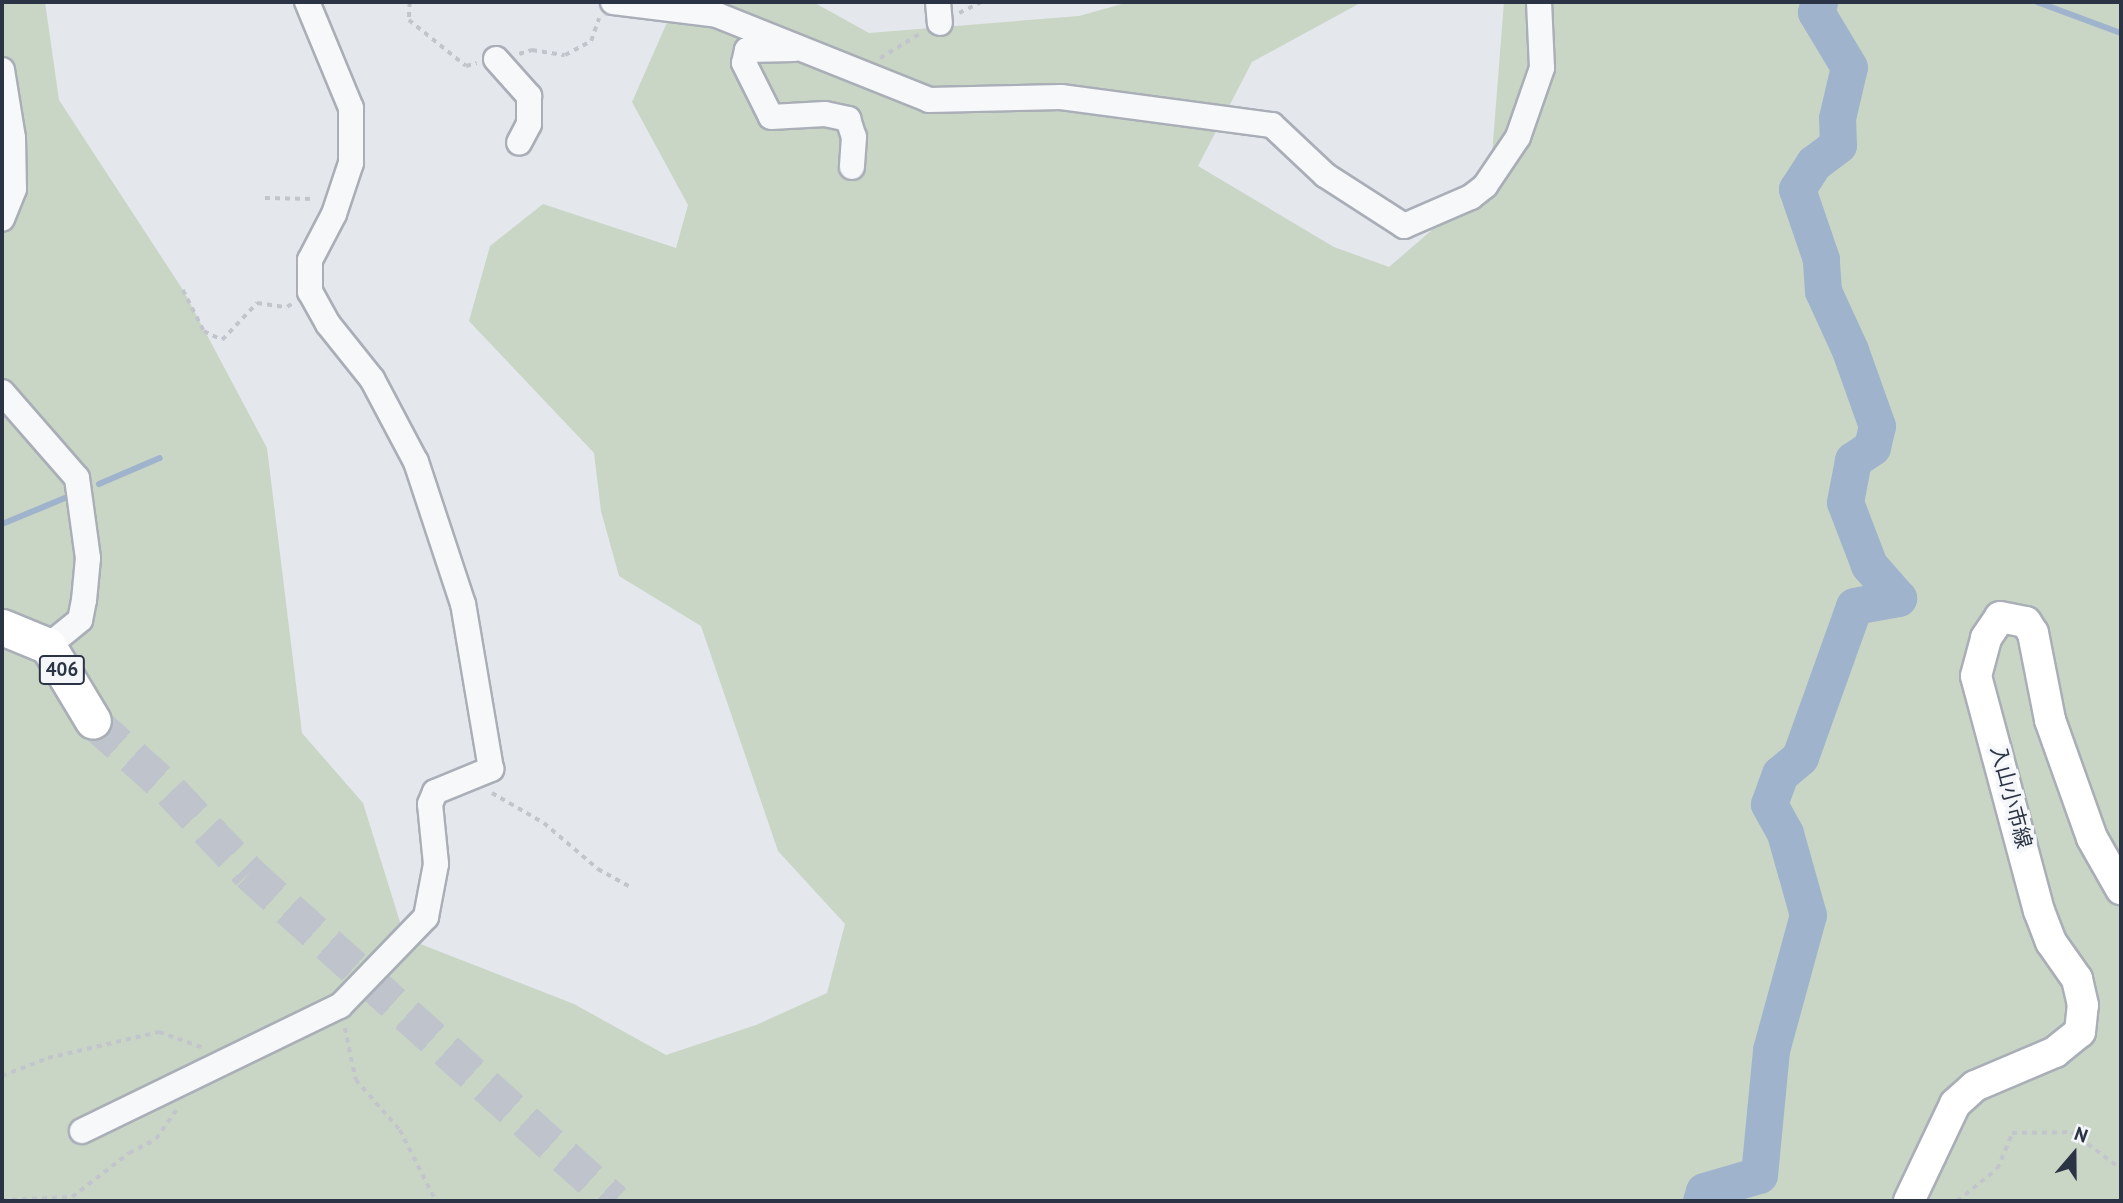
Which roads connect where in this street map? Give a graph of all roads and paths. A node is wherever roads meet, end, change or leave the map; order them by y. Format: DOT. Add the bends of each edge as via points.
graph roads {
  1 [pos="307,2"];
  2 [pos="613,2"];
  3 [pos="1539,2"];
  4 [pos="808,49"];
  5 [pos="496,59"];
  6 [pos="2,70"];
  7 [pos="519,143"];
  8 [pos="852,167"];
  9 [pos="265,198"];
  10 [pos="2,219"];
  11 [pos="328,224"];
  12 [pos="183,290"];
  13 [pos="310,292"];
  14 [pos="2,392"];
  15 [pos="23,635"];
  16 [pos="93,721"];
  17 [pos="470,780"];
  18 [pos="631,887"];
  19 [pos="2121,889"];
  20 [pos="340,1006"];
  21 [pos="232,1058"];
  22 [pos="2,1076"];
  23 [pos="187,1079"];
  24 [pos="82,1131"];
  25 [pos="2121,1169"];
  26 [pos="2,1200"];
  27 [pos="436,1201"];
  28 [pos="1909,1201"];
  29 [pos="1957,1201"];
  1 -- 11 [label="street" via="351,108 351,163"];
  2 -- 4 [label="street" via="717,15"];
  3 -- 4 [label="street" via="1542,68 1518,137 1485,186 1471,197 1404,226 1325,175 1272,125 1061,97 929,100"];
  4 -- 8 [label="street" via="747,50 744,63 771,117 825,114 848,119 854,137"];
  5 -- 7 [label="street" via="529,96 529,124"];
  6 -- 10 [label="street" via="13,138 14,188"];
  9 -- 11 [label="path" via="325,200"];
  11 -- 13 [label="street" via="310,260"];
  12 -- 13 [label="path" via="204,331 222,340 257,303 287,307"];
  13 -- 17 [label="street" via="393,413 440,529 463,604 491,769"];
  14 -- 15 [label="street" via="77,478 88,558 80,620"];
  15 -- 16 [label="highway, 406"];
  17 -- 18 [label="path" via="544,823 598,869"];
  17 -- 20 [label="street" via="435,792 430,804 436,864 426,917"];
  19 -- 28 [label="main road, 入山小市線" via="2092,838 2050,720 2033,633 2026,622 2000,617 1986,638 1976,676 2028,855 2039,911 2051,942 2077,979 2083,1005 2080,1032 2056,1052 1975,1086 1955,1104"];
  20 -- 21 [label="street"];
  20 -- 27 [label="path" via="356,1080 400,1130"];
  21 -- 22 [label="path" via="159,1032 48,1058"];
  21 -- 23 [label="street"];
  23 -- 24 [label="street"];
  23 -- 26 [label="path" via="179,1106 156,1139 129,1153 72,1197"];
  25 -- 29 [label="path" via="2072,1132 2012,1133 1997,1169"];
}
